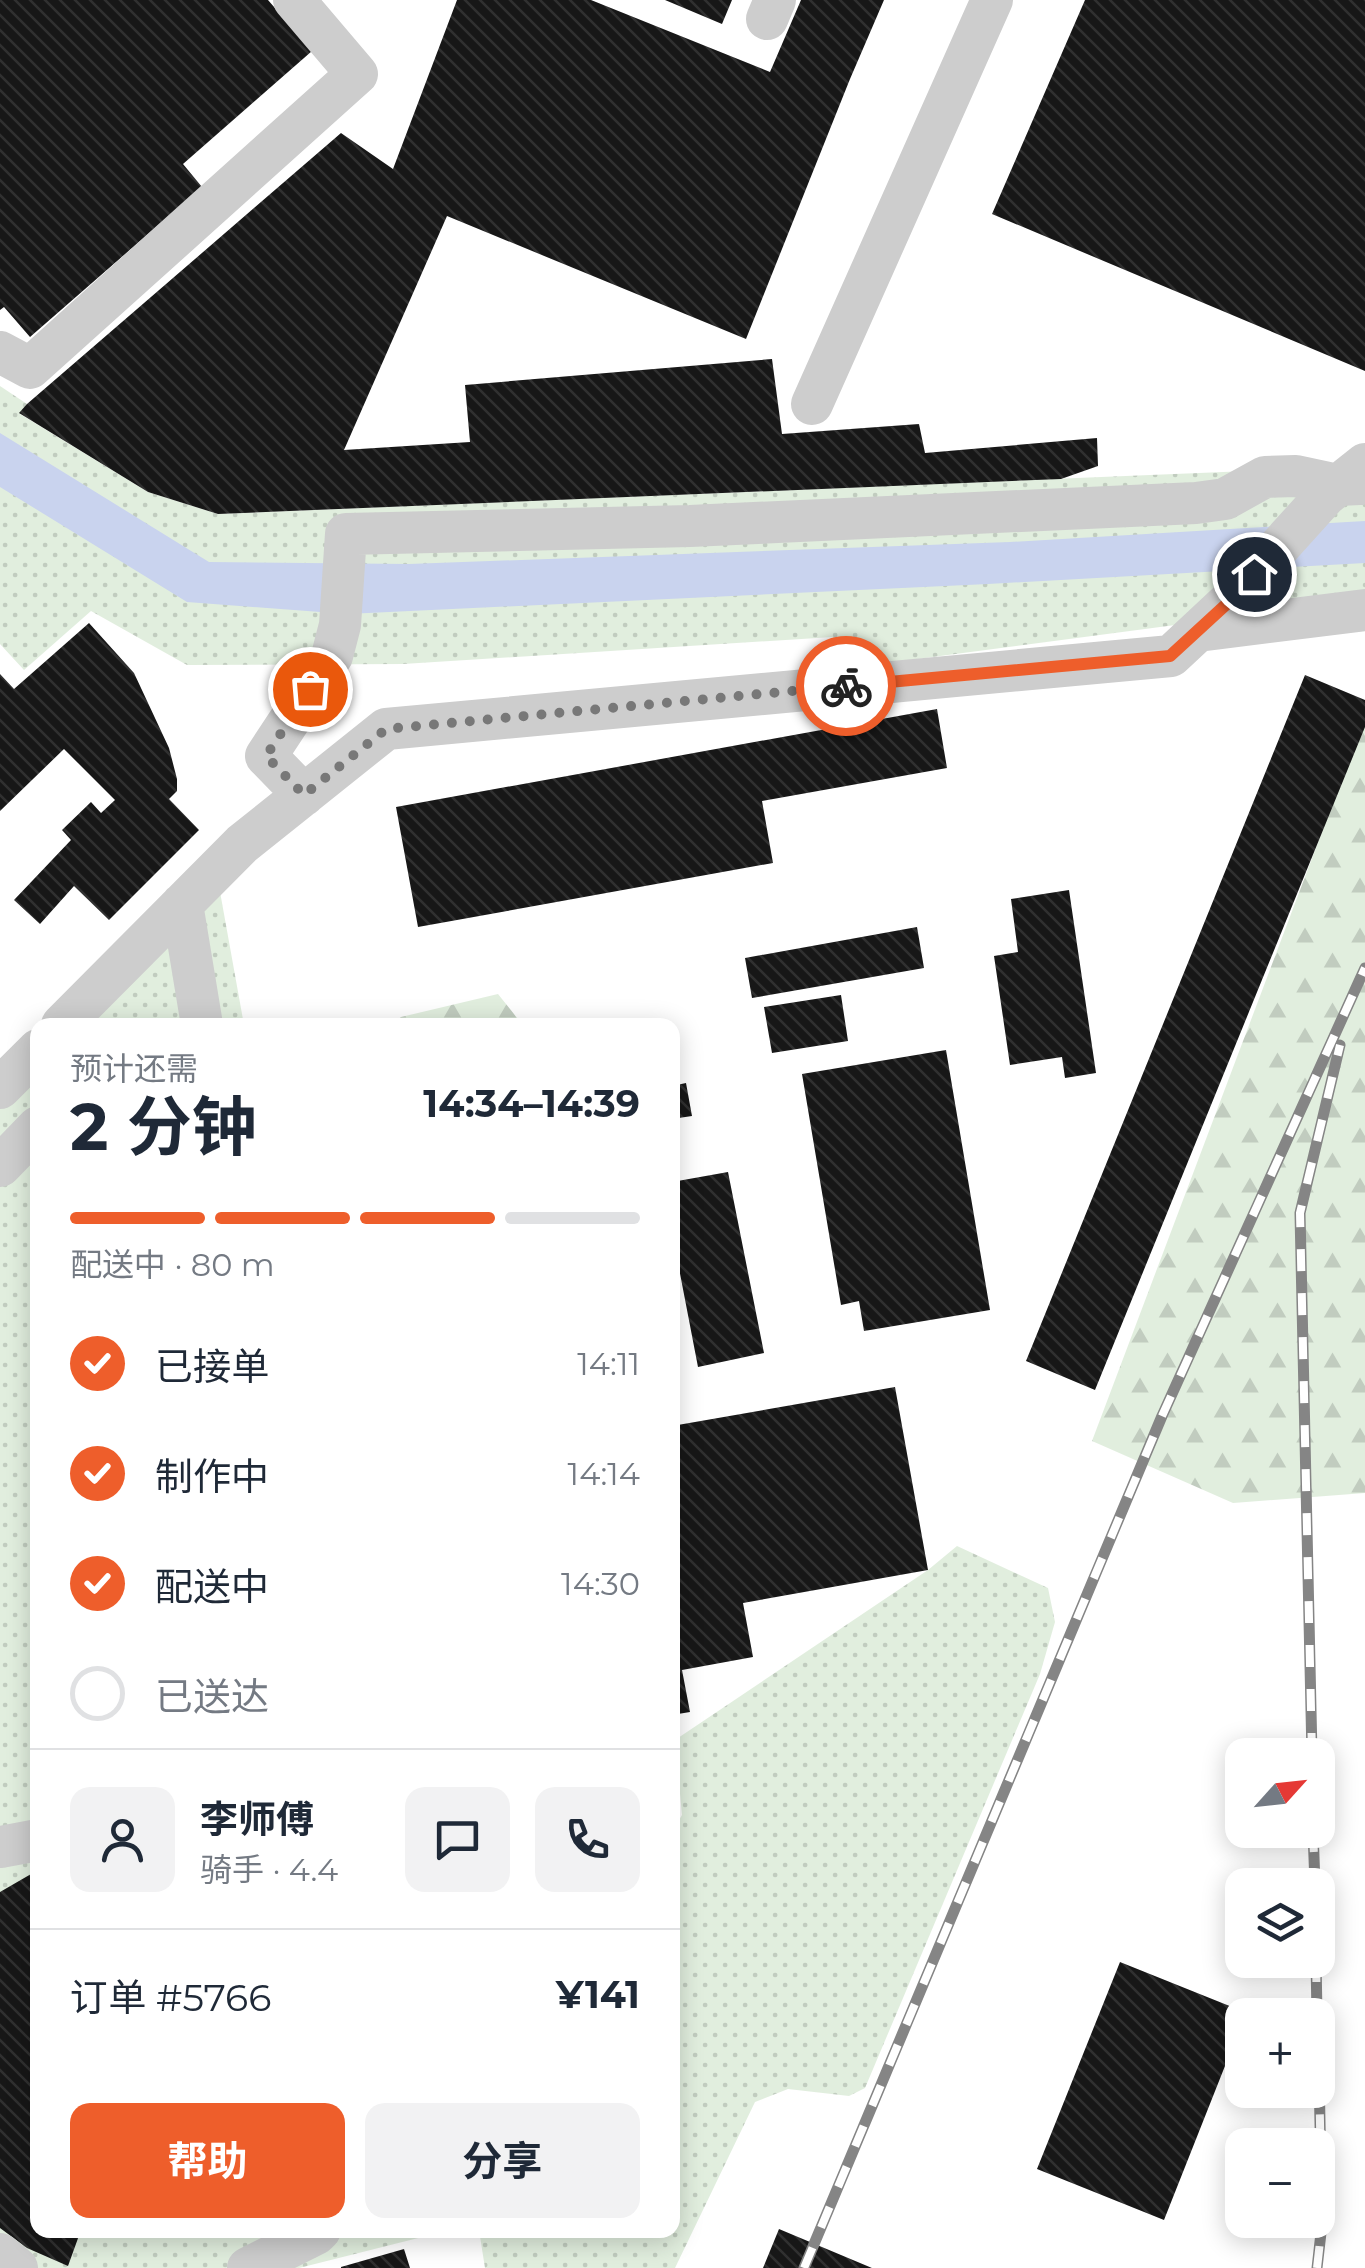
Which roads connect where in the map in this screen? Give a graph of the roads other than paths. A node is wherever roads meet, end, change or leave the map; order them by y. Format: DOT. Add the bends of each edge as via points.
graph roads {
  1 [pos="294,0"];
  2 [pos="992,0"];
  3 [pos="0,352"];
  4 [pos="812,404"];
  5 [pos="1348,482"];
  6 [pos="1365,610"];
  7 [pos="1198,631"];
  8 [pos="304,795"];
  9 [pos="182,904"];
  10 [pos="69,1018"];
  11 [pos="201,1018"];
  12 [pos="30,1058"];
  13 [pos="0,1088"];
  14 [pos="30,1135"];
  15 [pos="0,1166"];
  16 [pos="30,1841"];
  17 [pos="0,1847"];
  18 [pos="308,2238"];
  19 [pos="0,2254"];
  20 [pos="17,2268"];
  21 [pos="248,2268"];
  1 -- 3 [label="street" via="357,74 30,368"];
  2 -- 4 [label="street"];
  5 -- 7 [label="street"];
  5 -- 8 [label="street" via="1264,477 1225,499 1196,503 346,534 332,656 266,756"];
  6 -- 7 [label="street"];
  7 -- 8 [label="street" via="1170,656 386,729"];
  8 -- 9 [label="street"];
  9 -- 10 [label="street"];
  9 -- 11 [label="street"];
  12 -- 13 [label="street"];
  14 -- 15 [label="street"];
  16 -- 17 [label="street"];
  18 -- 21 [label="street"];
  19 -- 20 [label="street"];
}
